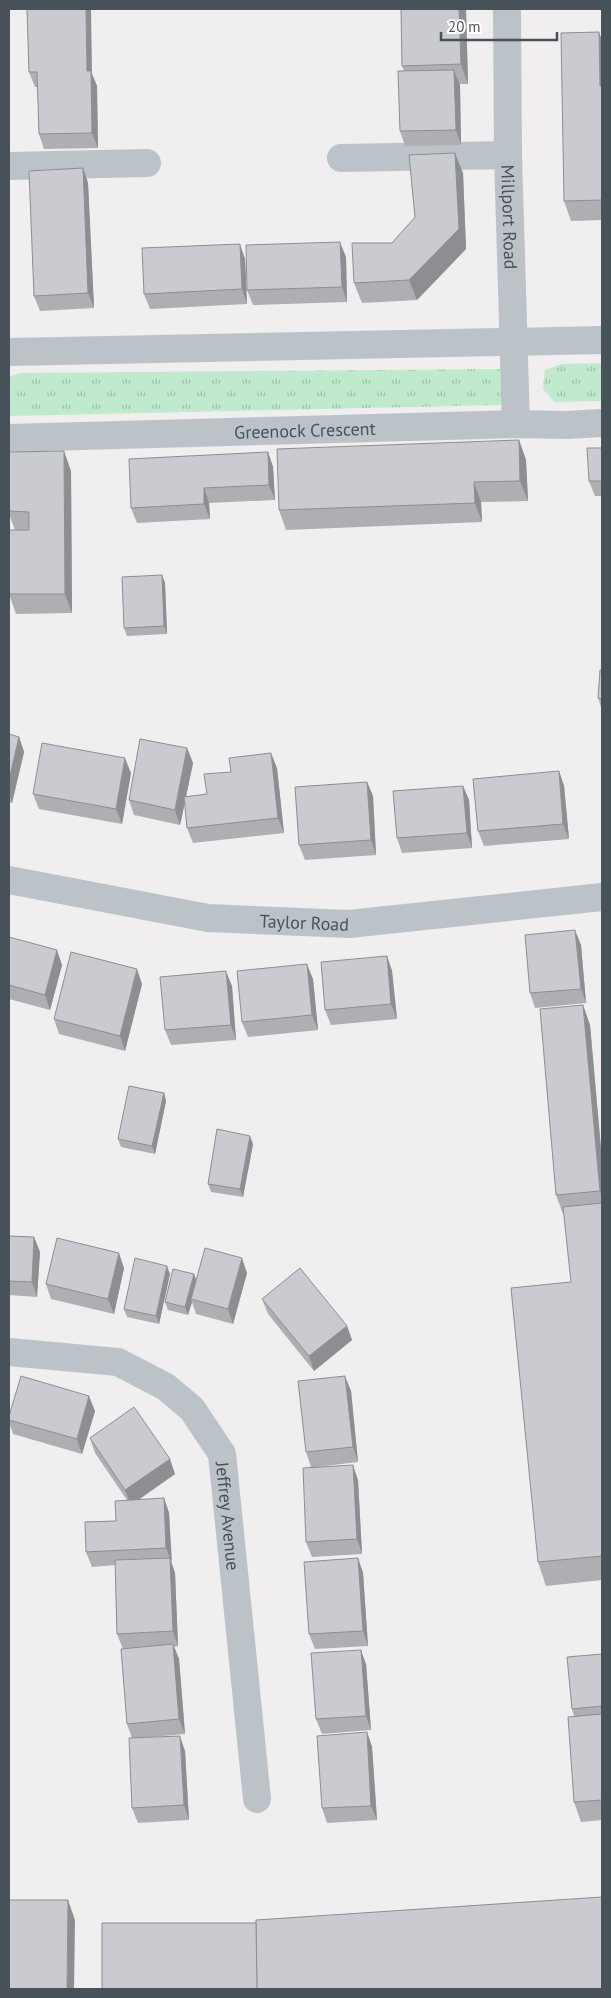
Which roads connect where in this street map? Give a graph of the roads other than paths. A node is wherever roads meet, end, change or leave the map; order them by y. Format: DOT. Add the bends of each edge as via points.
graph roads {
  1 [pos="507,9"];
  2 [pos="508,155"];
  3 [pos="341,158"];
  4 [pos="147,163"];
  5 [pos="9,166"];
  6 [pos="602,340"];
  7 [pos="514,342"];
  8 [pos="9,352"];
  9 [pos="602,423"];
  10 [pos="516,424"];
  11 [pos="9,438"];
  12 [pos="9,880"];
  13 [pos="602,897"];
  14 [pos="9,1352"];
  15 [pos="257,1800"];
  1 -- 2 [label="street, Millport Road"];
  2 -- 3 [label="street"];
  2 -- 7 [label="street, Millport Road"];
  4 -- 5 [label="street"];
  6 -- 7 [label="street"];
  7 -- 8 [label="street"];
  7 -- 10 [label="street, Millport Road"];
  9 -- 10 [label="street, Greenock Crescent"];
  10 -- 11 [label="street, Greenock Crescent"];
  12 -- 13 [label="street, Taylor Road" via="208,918 349,924"];
  14 -- 15 [label="street, Jeffrey Avenue" via="118,1362 166,1387 192,1409 222,1454"];
}
